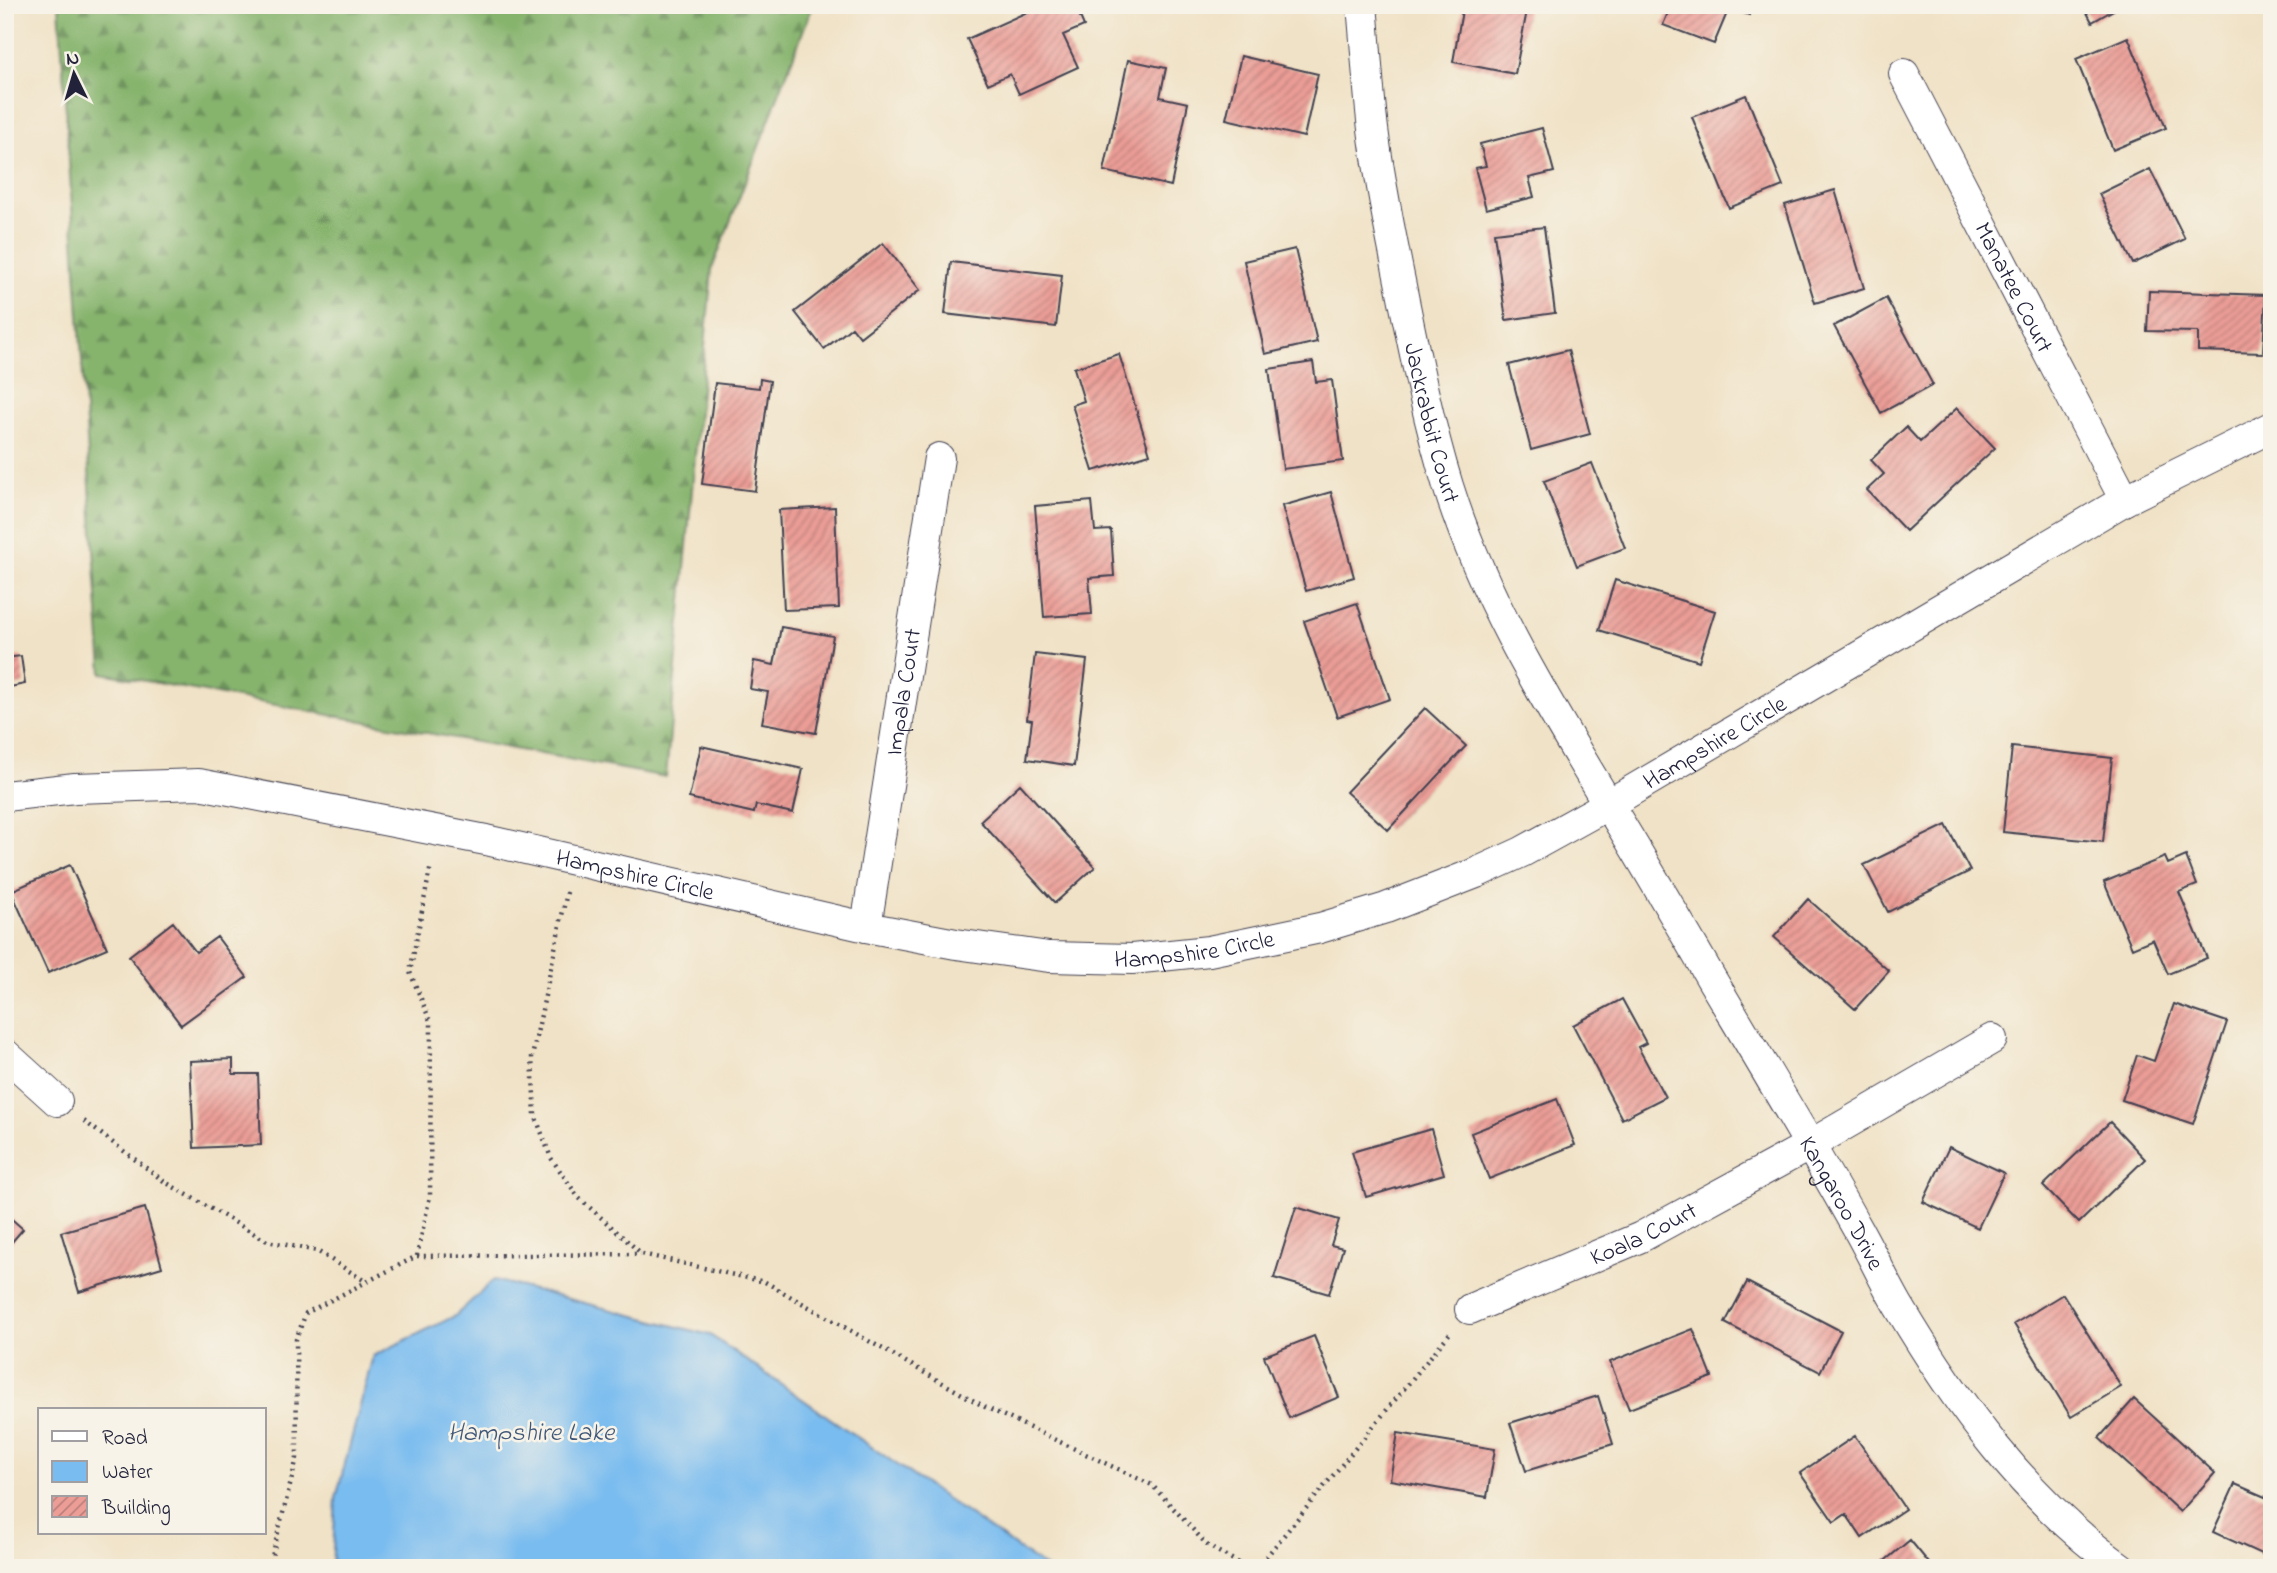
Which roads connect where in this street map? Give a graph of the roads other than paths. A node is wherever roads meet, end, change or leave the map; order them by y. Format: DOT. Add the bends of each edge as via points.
graph roads {
  1 [pos="1362,5"];
  2 [pos="1904,74"];
  3 [pos="2272,427"];
  4 [pos="939,458"];
  5 [pos="2125,499"];
  6 [pos="5,796"];
  7 [pos="1609,804"];
  8 [pos="866,927"];
  9 [pos="1992,1039"];
  10 [pos="5,1054"];
  11 [pos="57,1101"];
  12 [pos="1810,1145"];
  13 [pos="1470,1309"];
  14 [pos="2121,1568"];
  1 -- 7 [label="street, Jackrabbit Court" via="1373,132 1394,254 1423,394 1449,489 1519,653"];
  2 -- 5 [label="street, Manatee Court"];
  3 -- 5 [label="street, Hampshire Circle"];
  4 -- 8 [label="street, Impala Court"];
  5 -- 7 [label="street, Hampshire Circle"];
  6 -- 8 [label="street, Hampshire Circle" via="75,788 199,785 437,831"];
  7 -- 8 [label="street, Hampshire Circle" via="1522,852 1428,893 1320,928 1209,951 1132,959 1049,957"];
  7 -- 12 [label="street, Kangaroo Drive"];
  9 -- 12 [label="street, Koala Court"];
  10 -- 11 [label="street"];
  12 -- 13 [label="street, Koala Court" via="1641,1237"];
  12 -- 14 [label="street, Kangaroo Drive" via="1897,1303 1986,1437 2079,1536"];
}
